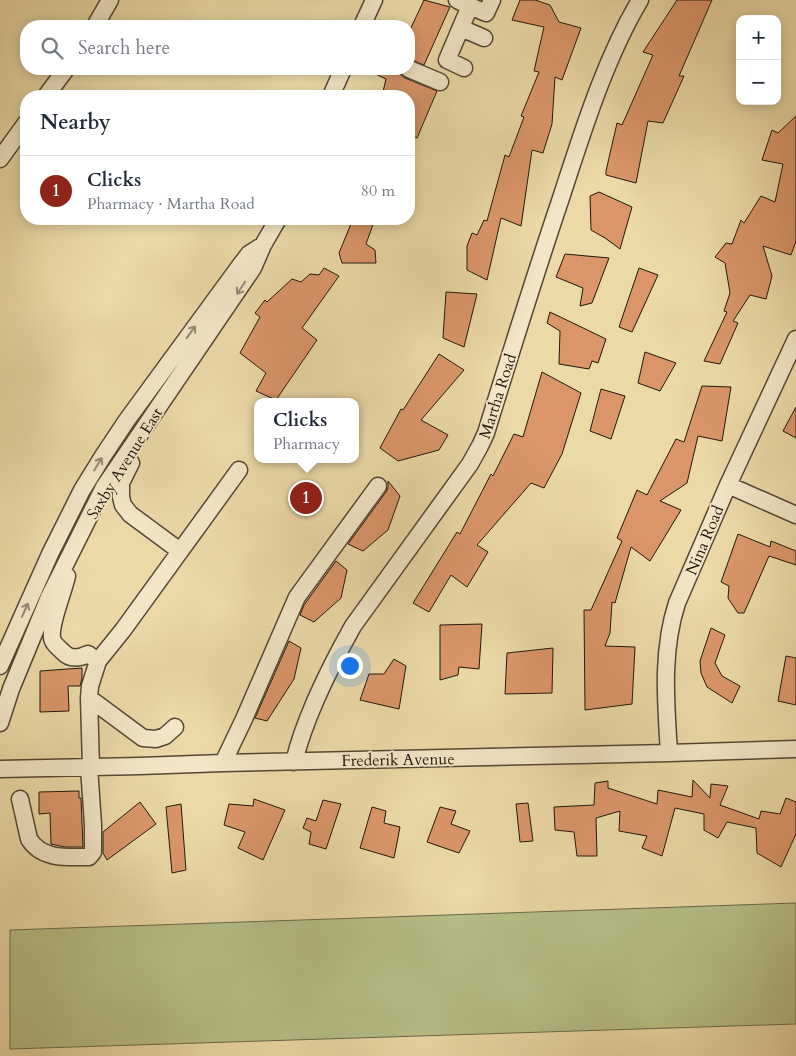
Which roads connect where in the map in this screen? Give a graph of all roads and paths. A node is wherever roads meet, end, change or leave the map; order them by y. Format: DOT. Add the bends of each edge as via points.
graph roads {
  1 [pos="110,0"];
  2 [pos="374,0"];
  3 [pos="492,0"];
  4 [pos="640,0"];
  5 [pos="464,3"];
  6 [pos="98,20"];
  7 [pos="365,20"];
  8 [pos="461,28"];
  9 [pos="484,38"];
  10 [pos="464,68"];
  11 [pos="415,72"];
  12 [pos="62,75"];
  13 [pos="340,75"];
  14 [pos="440,82"];
  15 [pos="50,90"];
  16 [pos="334,90"];
  17 [pos="20,131"];
  18 [pos="0,159"];
  19 [pos="275,225"];
  20 [pos="264,245"];
  21 [pos="796,339"];
  22 [pos="167,394"];
  23 [pos="239,470"];
  24 [pos="728,485"];
  25 [pos="378,486"];
  26 [pos="130,514"];
  27 [pos="90,515"];
  28 [pos="796,515"];
  29 [pos="180,551"];
  30 [pos="69,556"];
  31 [pos="98,661"];
  32 [pos="0,666"];
  33 [pos="89,698"];
  34 [pos="0,723"];
  35 [pos="174,727"];
  36 [pos="90,732"];
  37 [pos="796,749"];
  38 [pos="669,753"];
  39 [pos="294,762"];
  40 [pos="223,763"];
  41 [pos="140,766"];
  42 [pos="90,767"];
  43 [pos="57,768"];
  44 [pos="0,769"];
  45 [pos="20,798"];
  1 -- 6 [label="street"];
  2 -- 7 [label="street"];
  3 -- 5 [label="street" via="486,13"];
  4 -- 39 [label="street, Martha Road" via="611,58 584,129 486,433 470,464 343,643 303,732"];
  5 -- 8 [label="street"];
  8 -- 9 [label="street"];
  8 -- 10 [label="street" via="447,60"];
  11 -- 14 [label="street"];
  12 -- 15 [label="street"];
  13 -- 16 [label="street"];
  17 -- 18 [label="street"];
  19 -- 20 [label="street, Saxby Avenue East"];
  20 -- 22 [label="street, Saxby Avenue East, one-way" via="254,268"];
  32 -- 20 [label="street, Saxby Avenue East, one-way" via="65,524 103,456 248,254"];
  21 -- 24 [label="street, Nina Road"];
  22 -- 26 [label="street" via="121,483 123,505"];
  22 -- 27 [label="street, Saxby Avenue East" via="104,487"];
  23 -- 29 [label="street"];
  24 -- 28 [label="street"];
  24 -- 38 [label="street, Nina Road" via="673,615 667,646 665,687"];
  25 -- 40 [label="street" via="297,596"];
  26 -- 27 [label="street" via="107,506"];
  26 -- 29 [label="street"];
  27 -- 30 [label="street, Saxby Avenue East"];
  29 -- 31 [label="street"];
  30 -- 31 [label="street" via="67,577 51,636 66,656 79,658 88,654"];
  30 -- 34 [label="street, Saxby Avenue East" via="22,660"];
  31 -- 33 [label="street"];
  33 -- 35 [label="street" via="143,738 165,736"];
  33 -- 36 [label="street"];
  36 -- 41 [label="street" via="106,755"];
  36 -- 42 [label="street"];
  36 -- 43 [label="street" via="80,755"];
  37 -- 38 [label="street, Frederik Avenue"];
  38 -- 39 [label="street, Frederik Avenue"];
  39 -- 40 [label="street, Frederik Avenue"];
  40 -- 41 [label="street, Frederik Avenue"];
  41 -- 42 [label="street, Frederik Avenue"];
  42 -- 43 [label="street, Frederik Avenue"];
  42 -- 45 [label="street" via="93,825 89,857 46,854 32,844"];
  43 -- 44 [label="street, Frederik Avenue"];
}
